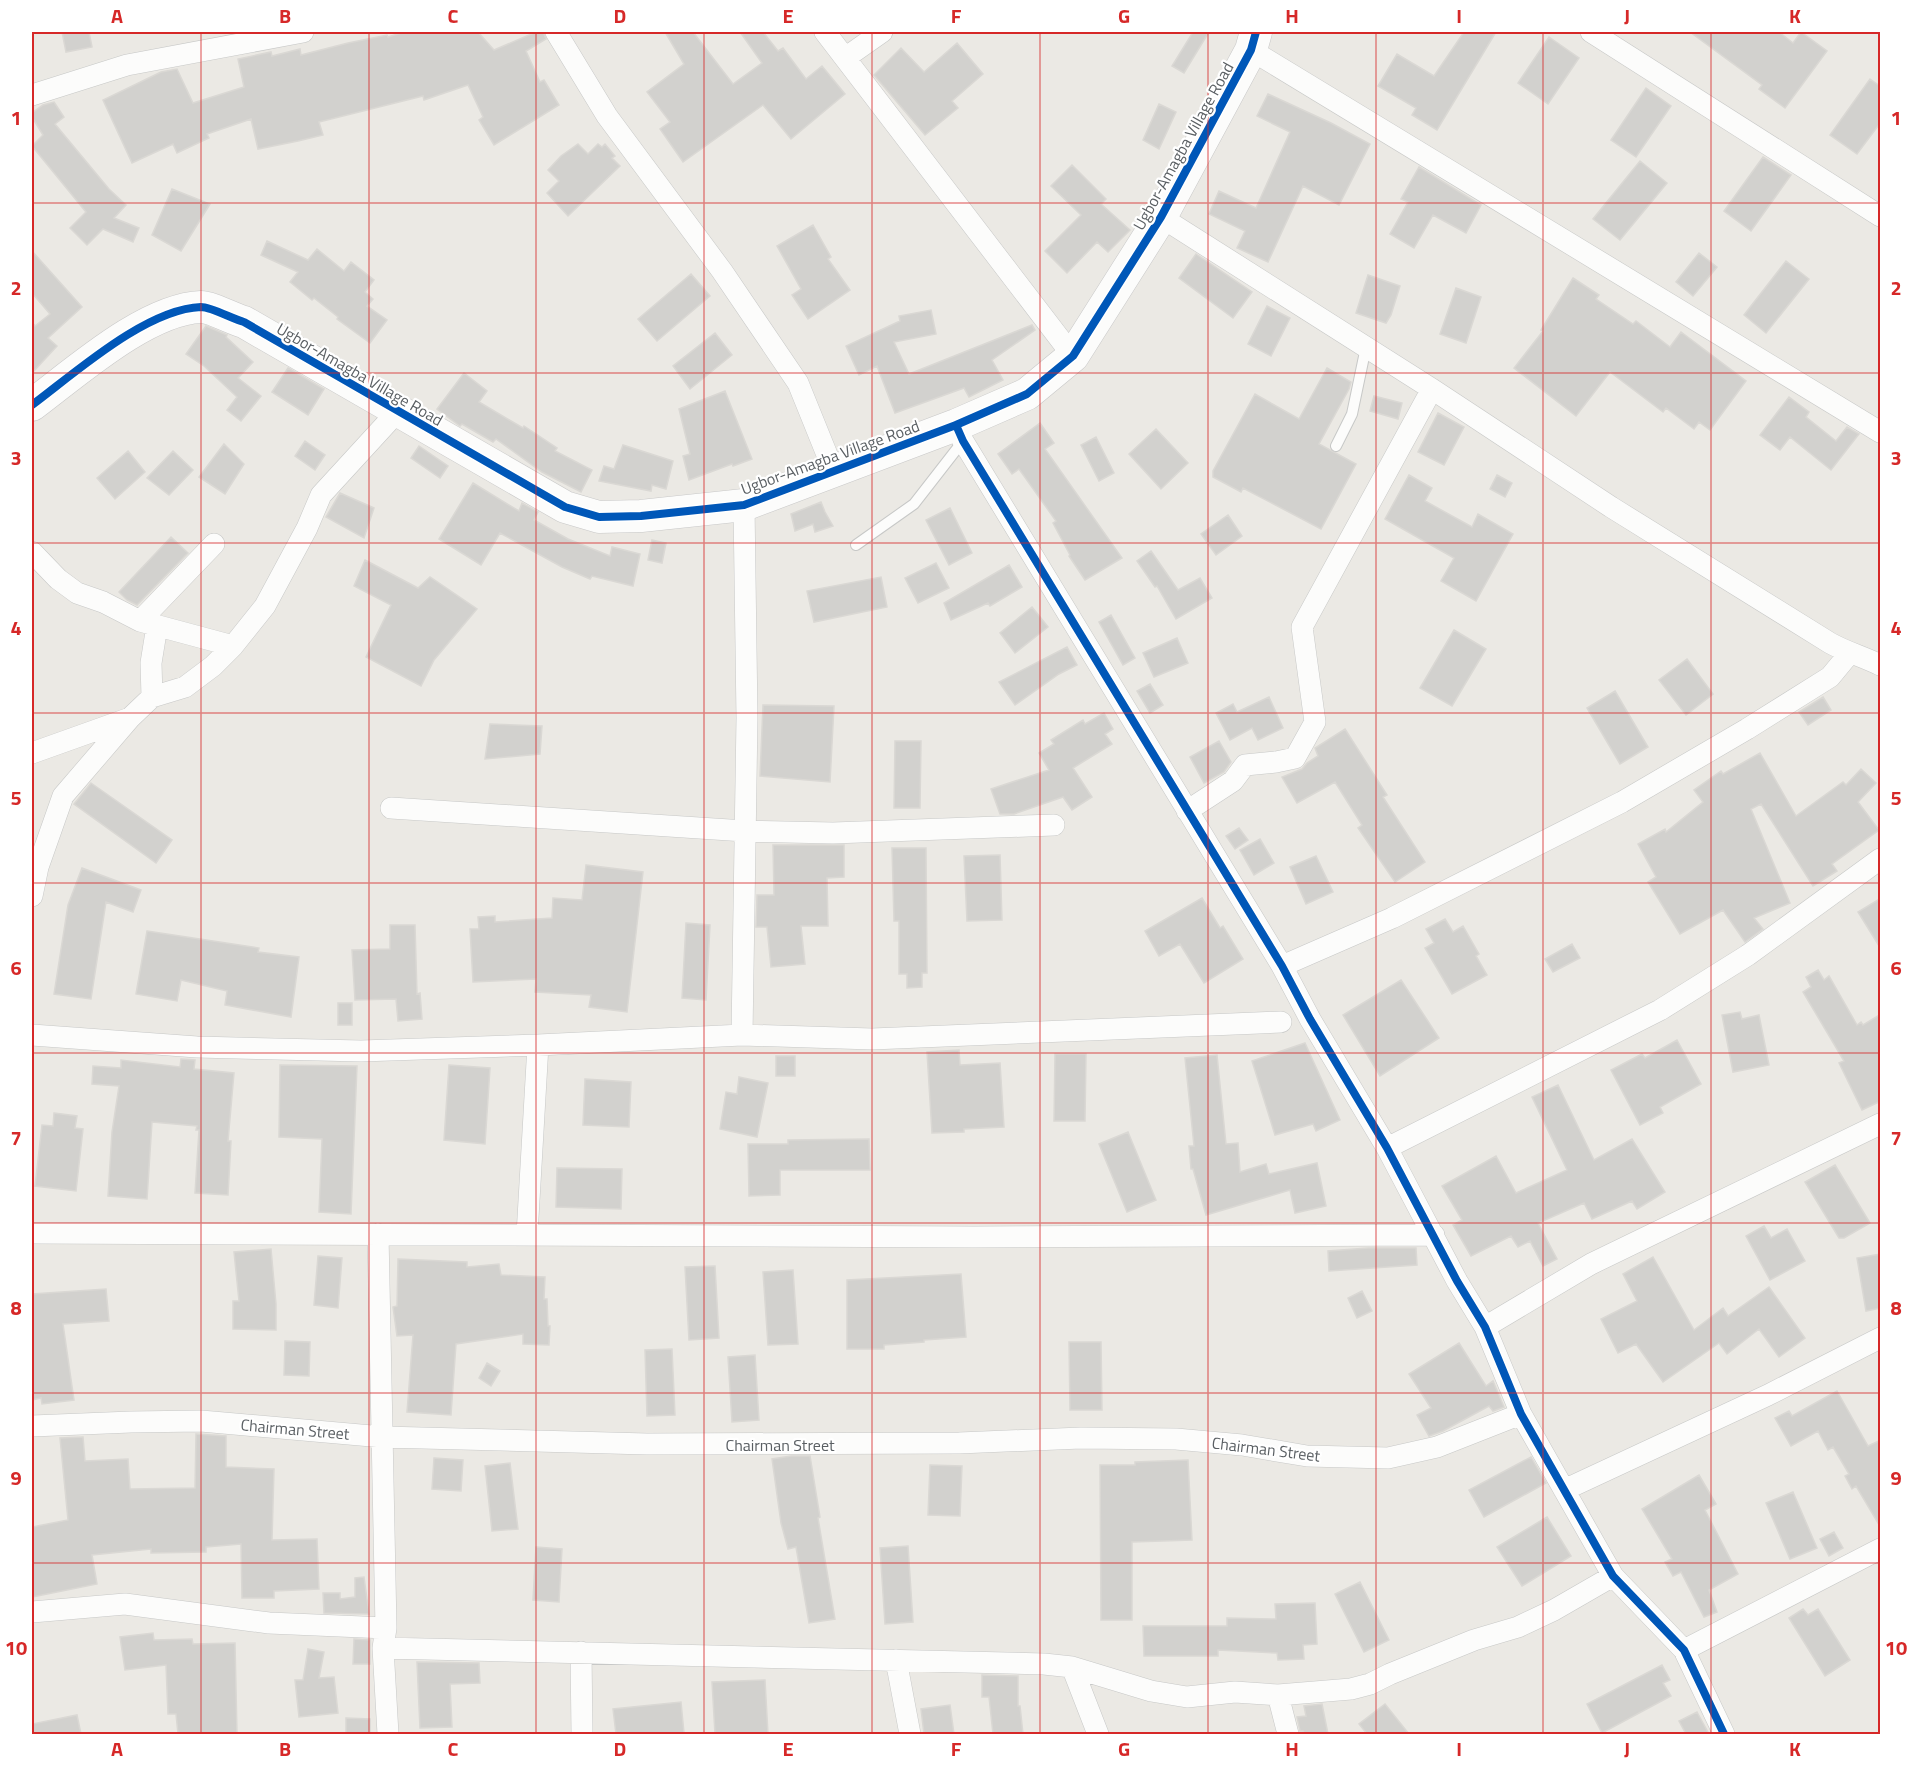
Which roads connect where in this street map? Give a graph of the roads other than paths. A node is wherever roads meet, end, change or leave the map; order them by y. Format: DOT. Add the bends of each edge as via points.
graph roads {
  1 [pos="303,32"];
  2 [pos="556,32"];
  3 [pos="825,32"];
  4 [pos="882,32"];
  5 [pos="1592,32"];
  6 [pos="1254,41"];
  7 [pos="845,58"];
  8 [pos="32,95"];
  9 [pos="1881,216"];
  10 [pos="1161,217"];
  11 [pos="1366,347"];
  12 [pos="1073,356"];
  13 [pos="1432,389"];
  14 [pos="32,405"];
  15 [pos="398,411"];
  16 [pos="1881,432"];
  17 [pos="959,433"];
  18 [pos="1336,446"];
  19 [pos="834,472"];
  20 [pos="744,505"];
  21 [pos="214,544"];
  22 [pos="856,546"];
  23 [pos="32,552"];
  24 [pos="148,623"];
  25 [pos="233,645"];
  26 [pos="1849,654"];
  27 [pos="1881,665"];
  28 [pos="152,697"];
  29 [pos="130,718"];
  30 [pos="32,753"];
  31 [pos="391,808"];
  32 [pos="1187,811"];
  33 [pos="1054,825"];
  34 [pos="745,831"];
  35 [pos="1881,860"];
  36 [pos="32,896"];
  37 [pos="1282,966"];
  38 [pos="1281,1022"];
  39 [pos="32,1035"];
  40 [pos="742,1035"];
  41 [pos="538,1045"];
  42 [pos="1881,1124"];
  43 [pos="1387,1148"];
  44 [pos="32,1233"];
  45 [pos="378,1234"];
  46 [pos="527,1235"];
  47 [pos="1434,1235"];
  48 [pos="1485,1327"];
  49 [pos="1881,1338"];
  50 [pos="1521,1414"];
  51 [pos="32,1426"];
  52 [pos="383,1437"];
  53 [pos="1564,1490"];
  54 [pos="1881,1549"];
  55 [pos="1613,1576"];
  56 [pos="32,1612"];
  57 [pos="385,1638"];
  58 [pos="1684,1650"];
  59 [pos="581,1652"];
  60 [pos="896,1660"];
  61 [pos="1072,1666"];
  62 [pos="1278,1695"];
  63 [pos="388,1734"];
  64 [pos="582,1734"];
  65 [pos="910,1734"];
  66 [pos="1098,1734"];
  67 [pos="1287,1734"];
  68 [pos="1724,1734"];
  1 -- 8 [label="street" via="127,64"];
  2 -- 19 [label="street" via="607,117 722,271 798,383"];
  3 -- 7 [label="street"];
  4 -- 7 [label="street"];
  5 -- 9 [label="street"];
  6 -- 10 [label="street, Ugbor-Amagba Village Road"];
  6 -- 16 [label="street"];
  7 -- 12 [label="street"];
  10 -- 11 [label="street"];
  10 -- 12 [label="street, Ugbor-Amagba Village Road"];
  11 -- 13 [label="street"];
  11 -- 18 [label="lane" via="1352,414"];
  12 -- 17 [label="street, Ugbor-Amagba Village Road" via="1027,394"];
  13 -- 26 [label="street" via="1611,507"];
  13 -- 32 [label="street" via="1302,627 1315,722 1295,758 1245,765 1233,781"];
  14 -- 15 [label="street, Ugbor-Amagba Village Road" via="114,343 160,316 202,307 244,322"];
  15 -- 20 [label="street, Ugbor-Amagba Village Road" via="565,507 599,517"];
  15 -- 25 [label="street" via="321,495 265,606"];
  17 -- 19 [label="street, Ugbor-Amagba Village Road"];
  17 -- 22 [label="lane" via="914,504"];
  17 -- 32 [label="street"];
  19 -- 20 [label="street, Ugbor-Amagba Village Road"];
  20 -- 34 [label="street"];
  21 -- 24 [label="street"];
  23 -- 24 [label="street" via="77,593"];
  24 -- 25 [label="street"];
  24 -- 28 [label="street"];
  25 -- 28 [label="street" via="185,687"];
  26 -- 27 [label="street"];
  26 -- 37 [label="street" via="1830,676 1622,802 1392,918"];
  28 -- 29 [label="street"];
  29 -- 30 [label="street"];
  29 -- 36 [label="street" via="63,796"];
  31 -- 34 [label="street"];
  32 -- 37 [label="street"];
  33 -- 34 [label="street" via="833,833"];
  34 -- 40 [label="street"];
  35 -- 43 [label="street" via="1748,955 1660,1010"];
  37 -- 43 [label="street"];
  38 -- 40 [label="street" via="872,1039"];
  39 -- 41 [label="street" via="197,1047 361,1051"];
  40 -- 41 [label="street"];
  41 -- 46 [label="street"];
  42 -- 48 [label="street" via="1591,1264"];
  43 -- 47 [label="street"];
  44 -- 45 [label="street"];
  45 -- 46 [label="street"];
  45 -- 52 [label="street"];
  46 -- 47 [label="street"];
  47 -- 48 [label="street"];
  48 -- 50 [label="street"];
  49 -- 53 [label="street"];
  50 -- 52 [label="street, Chairman Street" via="1437,1447 1388,1458 1307,1456 1176,1439 800,1445"];
  50 -- 53 [label="street"];
  51 -- 52 [label="street, Chairman Street" via="201,1421"];
  52 -- 57 [label="street"];
  53 -- 55 [label="street"];
  54 -- 58 [label="street"];
  55 -- 58 [label="street"];
  55 -- 62 [label="street" via="1518,1627 1474,1640 1370,1684"];
  56 -- 57 [label="street" via="125,1604"];
  57 -- 59 [label="street"];
  57 -- 63 [label="street"];
  58 -- 68 [label="street"];
  59 -- 60 [label="street"];
  59 -- 64 [label="street"];
  60 -- 61 [label="street"];
  60 -- 65 [label="street"];
  61 -- 62 [label="street" via="1186,1697 1235,1692"];
  61 -- 66 [label="street"];
  62 -- 67 [label="street"];
}
